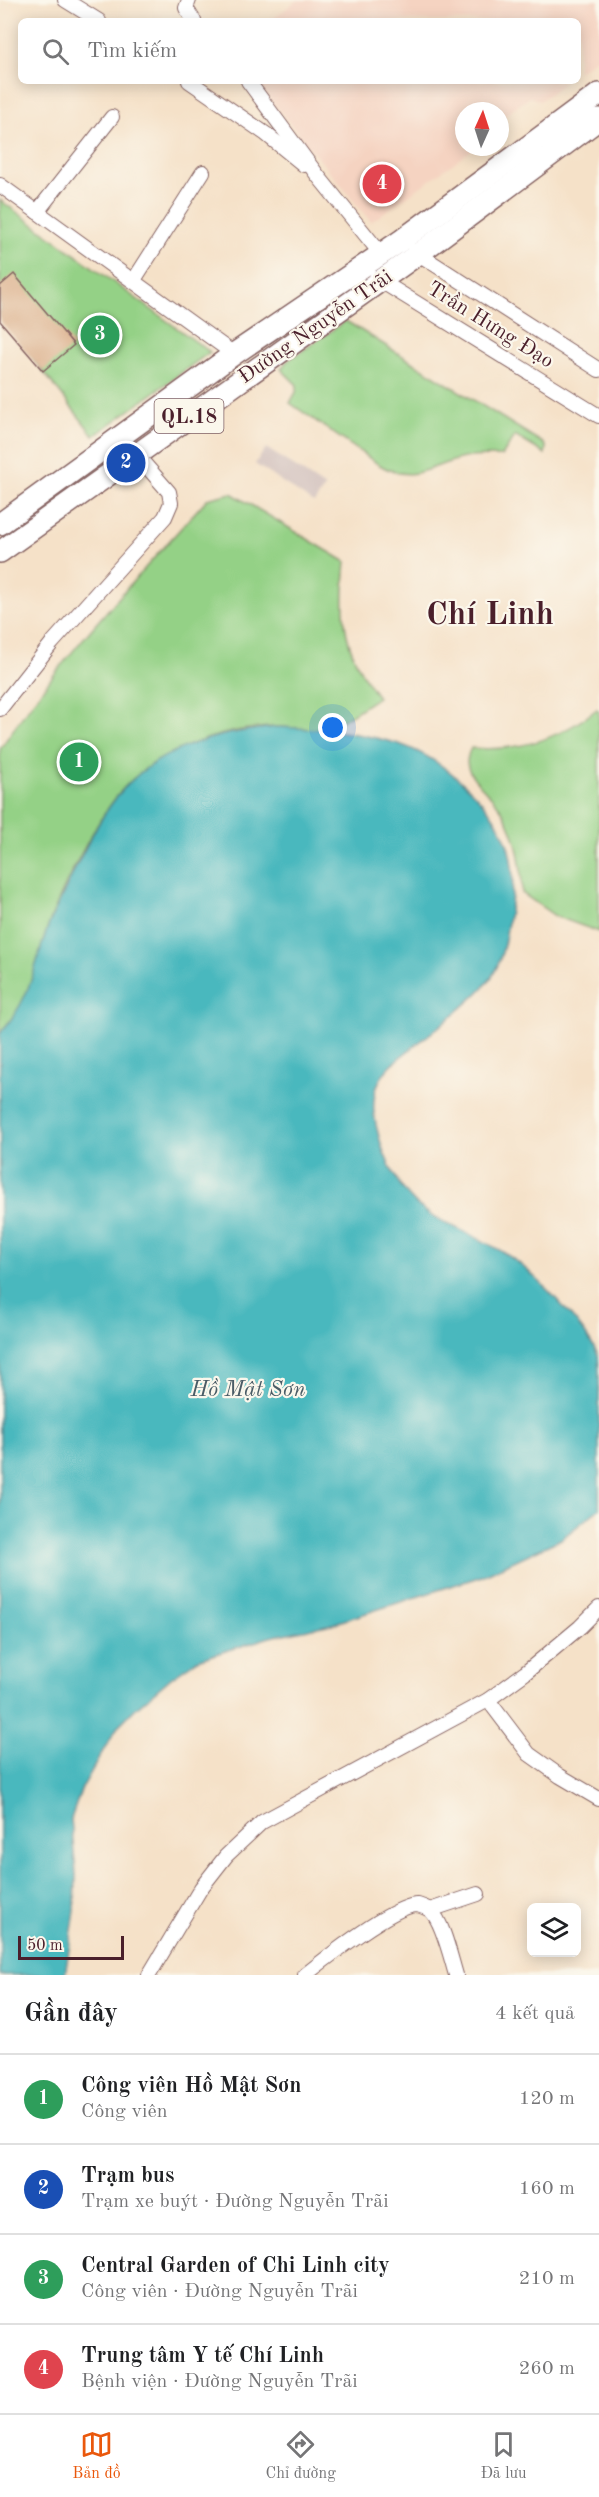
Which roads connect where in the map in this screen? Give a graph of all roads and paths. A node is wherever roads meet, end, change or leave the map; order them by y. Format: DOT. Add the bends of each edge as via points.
graph roads {
  1 [pos="65,0"];
  2 [pos="189,0"];
  3 [pos="94,18"];
  4 [pos="192,18"];
  5 [pos="193,84"];
  6 [pos="250,84"];
  7 [pos="599,94"];
  8 [pos="112,117"];
  9 [pos="599,119"];
  10 [pos="203,172"];
  11 [pos="318,176"];
  12 [pos="0,185"];
  13 [pos="37,212"];
  14 [pos="402,240"];
  15 [pos="381,254"];
  16 [pos="418,254"];
  17 [pos="363,267"];
  18 [pos="134,280"];
  19 [pos="379,280"];
  20 [pos="234,354"];
  21 [pos="599,370"];
  22 [pos="599,416"];
  23 [pos="121,437"];
  24 [pos="136,454"];
  25 [pos="0,524"];
  26 [pos="0,552"];
  27 [pos="0,709"];
  28 [pos="599,1608"];
  29 [pos="488,1700"];
  30 [pos="599,1799"];
  31 [pos="478,1894"];
  32 [pos="430,1910"];
  33 [pos="148,1975"];
  34 [pos="305,1975"];
  35 [pos="456,1975"];
  1 -- 3 [label="street"];
  2 -- 4 [label="street" via="186,8"];
  5 -- 11 [label="street"];
  6 -- 11 [label="street"];
  7 -- 14 [label="highway, Đường Nguyễn Trãi / QL.18"];
  8 -- 13 [label="street"];
  9 -- 16 [label="highway, Đường Nguyễn Trãi / QL.18"];
  10 -- 18 [label="street"];
  11 -- 15 [label="street"];
  12 -- 13 [label="street"];
  13 -- 18 [label="street"];
  14 -- 15 [label="highway, Đường Nguyễn Trãi / QL.18"];
  14 -- 16 [label="street, Trần Hưng Đạo"];
  15 -- 17 [label="highway, Đường Nguyễn Trãi / QL.18"];
  16 -- 19 [label="highway, Đường Nguyễn Trãi / QL.18"];
  16 -- 21 [label="street, Trần Hưng Đạo"];
  17 -- 19 [label="street, Trần Hưng Đạo"];
  17 -- 20 [label="highway, Đường Nguyễn Trãi / QL.18"];
  18 -- 20 [label="street"];
  19 -- 22 [label="street, Trần Hưng Đạo"];
  19 -- 24 [label="highway, Đường Nguyễn Trãi / QL.18"];
  20 -- 23 [label="highway, Đường Nguyễn Trãi / QL.18"];
  23 -- 24 [label="street"];
  23 -- 25 [label="highway, Đường Nguyễn Trãi / QL.18"];
  24 -- 26 [label="highway, Đường Nguyễn Trãi / QL.18"];
  24 -- 27 [label="street" via="169,492 171,503 165,517 52,643"];
  28 -- 29 [label="street" via="580,1628"];
  29 -- 30 [label="street" via="529,1754"];
  29 -- 33 [label="street" via="262,1822 226,1856 201,1888"];
  31 -- 32 [label="street"];
  32 -- 34 [label="street" via="418,1905 400,1910"];
  32 -- 35 [label="street"];
}
